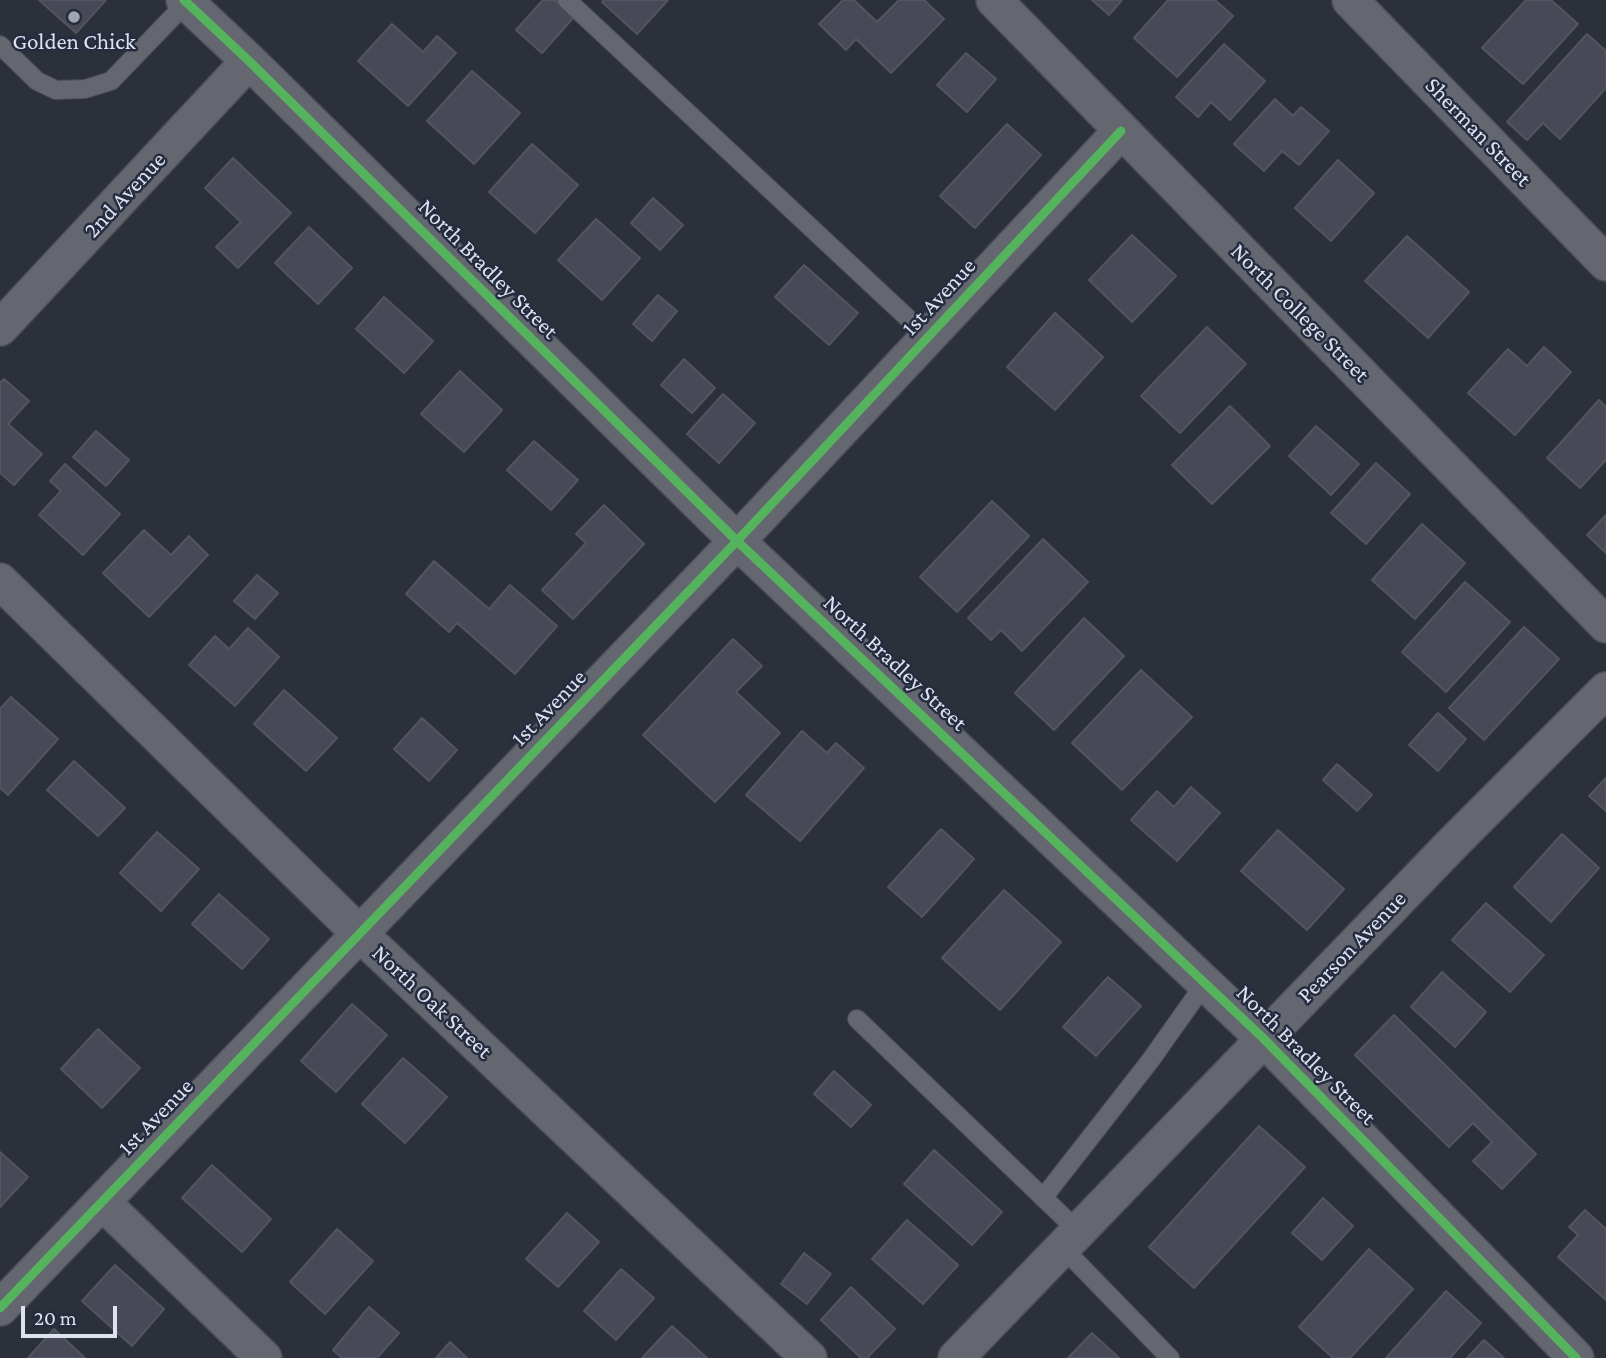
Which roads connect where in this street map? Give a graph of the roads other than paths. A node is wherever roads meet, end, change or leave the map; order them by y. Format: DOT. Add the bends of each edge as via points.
graph roads {
  1 [pos="568,0"];
  2 [pos="994,0"];
  3 [pos="187,1"];
  4 [pos="1363,3"];
  5 [pos="0,45"];
  6 [pos="249,61"];
  7 [pos="1121,131"];
  8 [pos="1606,263"];
  9 [pos="0,328"];
  10 [pos="928,337"];
  11 [pos="737,541"];
  12 [pos="0,581"];
  13 [pos="1606,625"];
  14 [pos="1606,690"];
  15 [pos="359,933"];
  16 [pos="1206,982"];
  17 [pos="857,1019"];
  18 [pos="1264,1038"];
  19 [pos="1043,1198"];
  20 [pos="102,1202"];
  21 [pos="1070,1239"];
  22 [pos="0,1308"];
  23 [pos="264,1358"];
  24 [pos="809,1358"];
  25 [pos="956,1358"];
  26 [pos="1170,1358"];
  27 [pos="1576,1358"];
  1 -- 10 [label="lane"];
  2 -- 7 [label="street, North College Street"];
  3 -- 5 [label="lane" via="111,81 85,89 56,90 37,81"];
  3 -- 6 [label="street, North Bradley Street"];
  4 -- 8 [label="street, Sherman Street"];
  6 -- 9 [label="street, 2nd Avenue"];
  6 -- 11 [label="street, North Bradley Street"];
  7 -- 10 [label="street, 1st Avenue"];
  7 -- 13 [label="street, North College Street"];
  10 -- 11 [label="street, 1st Avenue"];
  11 -- 15 [label="street, 1st Avenue"];
  11 -- 16 [label="street, North Bradley Street"];
  12 -- 15 [label="street, North Oak Street"];
  14 -- 18 [label="street, Pearson Avenue"];
  15 -- 20 [label="street, 1st Avenue"];
  15 -- 24 [label="street, North Oak Street"];
  16 -- 18 [label="street, North Bradley Street"];
  16 -- 19 [label="lane"];
  17 -- 19 [label="lane"];
  18 -- 21 [label="street, Pearson Avenue"];
  18 -- 27 [label="street, North Bradley Street"];
  19 -- 21 [label="lane"];
  20 -- 22 [label="street, 1st Avenue"];
  20 -- 23 [label="street"];
  21 -- 25 [label="street, Pearson Avenue"];
  21 -- 26 [label="lane"];
}
